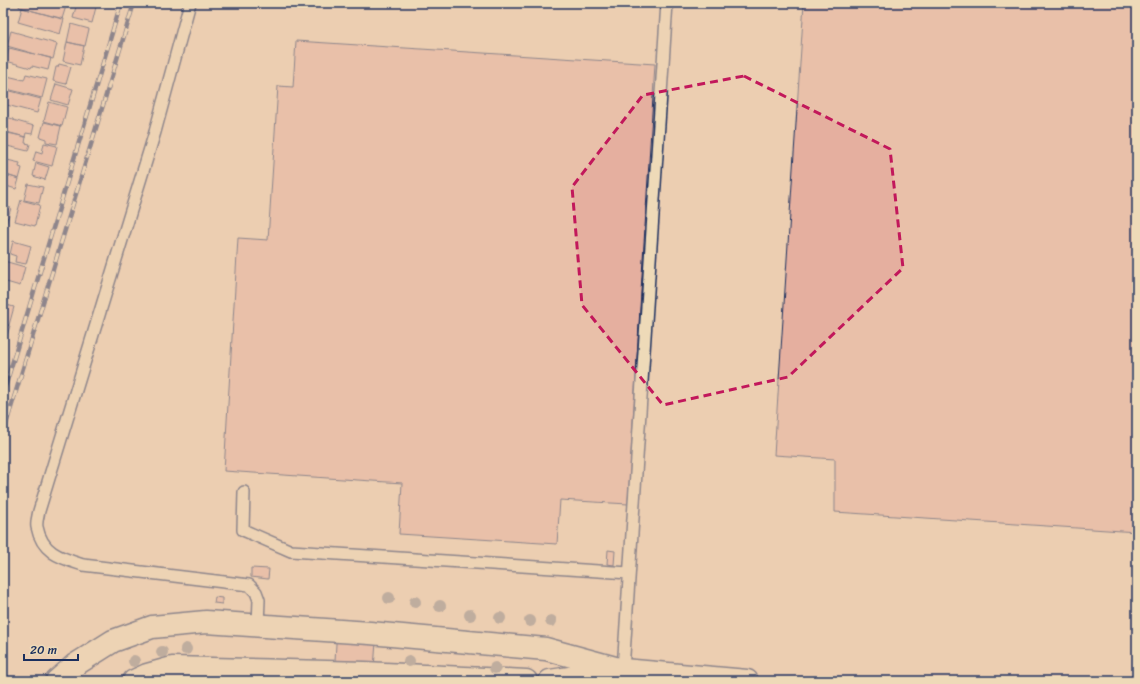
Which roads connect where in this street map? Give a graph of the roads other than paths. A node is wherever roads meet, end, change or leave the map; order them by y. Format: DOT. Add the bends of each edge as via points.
graph roads {
  1 [pos="190,3"];
  2 [pos="667,3"];
  3 [pos="244,492"];
  4 [pos="630,573"];
  5 [pos="258,625"];
  6 [pos="622,676"];
  7 [pos="57,681"];
  8 [pos="134,681"];
  9 [pos="526,681"];
  10 [pos="550,681"];
  11 [pos="747,681"];
  1 -- 5 [label="lane" via="155,132 39,511 37,526 42,541 51,552 64,559 83,564 249,585 259,600"];
  2 -- 4 [label="lane"];
  3 -- 4 [label="lane" via="243,530 292,551"];
  4 -- 6 [label="lane"];
  5 -- 6 [label="street" via="370,632 546,649"];
  5 -- 7 [label="street" via="206,622 152,628 113,641 75,665"];
  6 -- 10 [label="street"];
  6 -- 11 [label="street"];
  8 -- 9 [label="street" via="172,668 365,673"];
}
